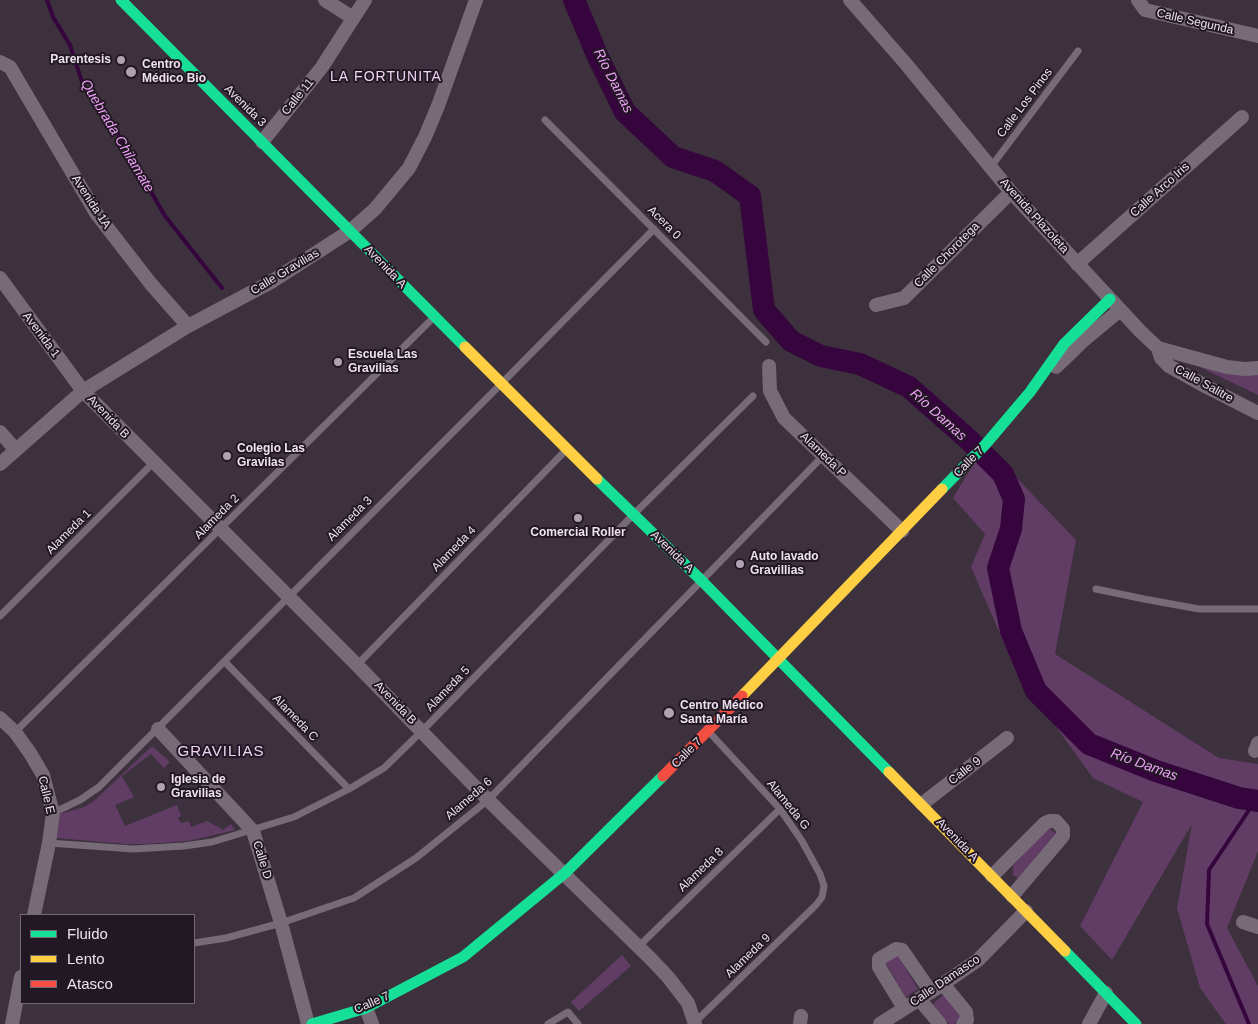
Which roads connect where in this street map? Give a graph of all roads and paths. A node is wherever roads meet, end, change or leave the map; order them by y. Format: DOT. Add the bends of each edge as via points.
graph roads {
  1 [pos="121,0"];
  2 [pos="325,0"];
  3 [pos="365,0"];
  4 [pos="476,0"];
  5 [pos="850,0"];
  6 [pos="1138,0"];
  7 [pos="354,18"];
  8 [pos="1258,36"];
  9 [pos="1078,51"];
  10 [pos="5,64"];
  11 [pos="1242,117"];
  12 [pos="545,120"];
  13 [pos="262,142"];
  14 [pos="990,168"];
  15 [pos="1011,192"];
  16 [pos="654,228"];
  17 [pos="350,231"];
  18 [pos="1077,264"];
  19 [pos="0,278"];
  20 [pos="1110,299"];
  21 [pos="876,306"];
  22 [pos="1120,310"];
  23 [pos="434,317"];
  24 [pos="188,326"];
  25 [pos="766,342"];
  26 [pos="1158,348"];
  27 [pos="769,366"];
  28 [pos="1258,368"];
  29 [pos="501,384"];
  30 [pos="83,391"];
  31 [pos="1030,392"];
  32 [pos="753,396"];
  33 [pos="1258,413"];
  34 [pos="0,432"];
  35 [pos="16,449"];
  36 [pos="567,449"];
  37 [pos="823,456"];
  38 [pos="153,463"];
  39 [pos="0,464"];
  40 [pos="633,515"];
  41 [pos="221,529"];
  42 [pos="902,531"];
  43 [pos="702,581"];
  44 [pos="1096,589"];
  45 [pos="289,597"];
  46 [pos="1258,609"];
  47 [pos="0,616"];
  48 [pos="778,660"];
  49 [pos="225,662"];
  50 [pos="357,664"];
  51 [pos="0,718"];
  52 [pos="158,729"];
  53 [pos="422,731"];
  54 [pos="708,731"];
  55 [pos="15,732"];
  56 [pos="1007,738"];
  57 [pos="349,789"];
  58 [pos="488,800"];
  59 [pos="922,804"];
  60 [pos="780,809"];
  61 [pos="53,814"];
  62 [pos="253,831"];
  63 [pos="48,843"];
  64 [pos="565,873"];
  65 [pos="992,876"];
  66 [pos="1012,896"];
  67 [pos="816,905"];
  68 [pos="1026,911"];
  69 [pos="34,914"];
  70 [pos="1243,922"];
  71 [pos="281,923"];
  72 [pos="1258,927"];
  73 [pos="195,943"];
  74 [pos="639,946"];
  75 [pos="20,982"];
  76 [pos="944,984"];
  77 [pos="1106,993"];
  78 [pos="925,996"];
  79 [pos="366,1008"];
  80 [pos="904,1008"];
  81 [pos="695,1023"];
  82 [pos="12,1024"];
  83 [pos="308,1024"];
  84 [pos="312,1024"];
  85 [pos="372,1024"];
  86 [pos="548,1024"];
  87 [pos="578,1024"];
  88 [pos="880,1024"];
  89 [pos="940,1024"];
  90 [pos="963,1024"];
  91 [pos="1089,1024"];
  92 [pos="1136,1024"];
  1 -- 13 [label="street, Avenida 3"];
  2 -- 7 [label="street"];
  3 -- 7 [label="street, Calle 11"];
  4 -- 17 [label="street, Calle Gravilias" via="438,106 409,168 375,209"];
  5 -- 14 [label="street, Avenida Plazoleta"];
  6 -- 8 [label="street, Calle Segunda" via="1145,10"];
  7 -- 13 [label="street, Calle 11" via="322,67"];
  9 -- 14 [label="lane, Calle Los Pinos"];
  10 -- 24 [label="street, Avenida 1A" via="96,213"];
  11 -- 18 [label="street, Calle Arco Iris"];
  12 -- 16 [label="lane, Acera 0"];
  13 -- 17 [label="street, Avenida 3"];
  14 -- 15 [label="street, Avenida Plazoleta"];
  15 -- 18 [label="street, Avenida Plazoleta"];
  15 -- 21 [label="street, Calle Chorotega" via="904,298"];
  16 -- 25 [label="lane, Acera 0"];
  16 -- 29 [label="lane, Alameda 3"];
  17 -- 23 [label="street, Avenida A"];
  17 -- 24 [label="street, Calle Gravilias" via="271,282"];
  18 -- 20 [label="street, Avenida Plazoleta"];
  19 -- 30 [label="street, Avenida 1"];
  20 -- 22 [label="street, Avenida Plazoleta"];
  20 -- 31 [label="street, Calle 7" via="1064,344"];
  22 -- 26 [label="street, Avenida Plazoleta"];
  22 -- 31 [label="street, Calle 7"];
  23 -- 29 [label="street, Avenida A"];
  23 -- 41 [label="lane, Alameda 2"];
  24 -- 30 [label="street, Calle Gravilias"];
  26 -- 28 [label="street, Avenida Plazoleta" via="1227,367"];
  26 -- 33 [label="street, Calle Salitre" via="1161,358 1169,366"];
  27 -- 37 [label="street, Alameda P" via="770,392 784,418"];
  29 -- 36 [label="street, Avenida A"];
  29 -- 45 [label="lane, Alameda 3"];
  30 -- 35 [label="street, Calle Gravilias"];
  30 -- 38 [label="street, Avenida B"];
  31 -- 42 [label="street, Calle 7" via="985,445"];
  32 -- 40 [label="lane, Alameda 5"];
  34 -- 35 [label="street"];
  35 -- 39 [label="street, Calle Gravilias"];
  36 -- 40 [label="street, Avenida A"];
  36 -- 50 [label="lane, Alameda 4"];
  37 -- 42 [label="street, Alameda P"];
  37 -- 43 [label="lane"];
  38 -- 41 [label="street, Avenida B"];
  38 -- 47 [label="lane, Alameda 1"];
  40 -- 43 [label="street, Avenida A"];
  40 -- 53 [label="lane, Alameda 5"];
  41 -- 45 [label="street, Avenida B"];
  41 -- 55 [label="lane, Alameda 2"];
  42 -- 48 [label="street, Calle 7"];
  43 -- 48 [label="street, Avenida A"];
  43 -- 58 [label="lane, Alameda 6"];
  44 -- 46 [label="lane" via="1199,609"];
  45 -- 49 [label="lane, Alameda 3"];
  45 -- 50 [label="street, Avenida B"];
  48 -- 54 [label="street, Calle 7"];
  48 -- 59 [label="street, Avenida A"];
  49 -- 52 [label="lane, Alameda 3"];
  49 -- 57 [label="lane, Alameda C"];
  50 -- 53 [label="street, Avenida B"];
  51 -- 55 [label="street, Calle E"];
  52 -- 61 [label="lane, Alameda 3" via="99,787"];
  52 -- 62 [label="street, Calle D"];
  53 -- 57 [label="lane, Alameda 5" via="384,768"];
  53 -- 58 [label="street, Avenida B"];
  54 -- 60 [label="lane, Alameda G"];
  54 -- 64 [label="street, Calle 7"];
  55 -- 61 [label="street, Calle E" via="43,775"];
  56 -- 59 [label="street, Calle 9"];
  57 -- 62 [label="lane, Alameda 5" via="294,817"];
  58 -- 64 [label="street, Avenida B"];
  58 -- 71 [label="lane, Alameda 6" via="416,858 354,898"];
  59 -- 65 [label="street, Avenida A"];
  60 -- 67 [label="lane, Alameda G" via="820,874 824,886"];
  60 -- 74 [label="lane, Alameda 8"];
  61 -- 63 [label="street, Calle E"];
  62 -- 63 [label="lane, Alameda 5" via="212,842 133,849"];
  62 -- 71 [label="street, Calle D"];
  63 -- 69 [label="street, Calle E"];
  64 -- 74 [label="street, Avenida B"];
  64 -- 79 [label="street, Calle 7" via="464,957"];
  65 -- 66 [label="street, Avenida A"];
  65 -- 66 [label="street" via="1045,823 1056,821 1063,829 1063,836"];
  66 -- 68 [label="street, Avenida A"];
  67 -- 81 [label="lane, Alameda 9"];
  68 -- 76 [label="street, Calle Damasco" via="978,960"];
  68 -- 77 [label="street, Avenida A"];
  70 -- 72 [label="street"];
  71 -- 73 [label="lane, Alameda 6"];
  71 -- 83 [label="street, Calle D"];
  74 -- 81 [label="street, Avenida B" via="688,1003"];
  75 -- 82 [label="street"];
  76 -- 78 [label="street, Calle Damasco"];
  76 -- 90 [label="street" via="966,1012 967,1020"];
  77 -- 91 [label="street"];
  77 -- 92 [label="street, Avenida A"];
  78 -- 80 [label="street, Calle Damasco"];
  78 -- 80 [label="street" via="902,950 896,949 879,958 879,966"];
  78 -- 89 [label="street"];
  79 -- 84 [label="street, Calle 7"];
  79 -- 85 [label="street"];
  80 -- 88 [label="street, Calle Damasco"];
  86 -- 87 [label="lane" via="568,1012"];
}
